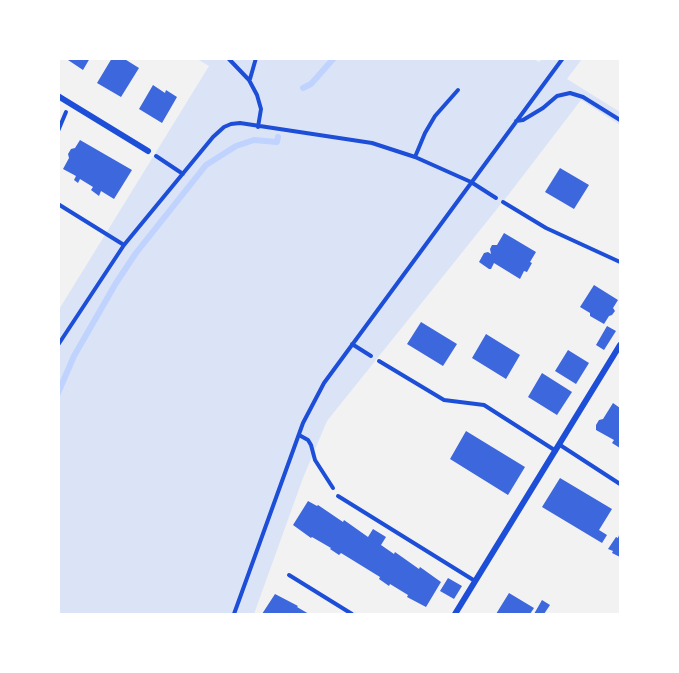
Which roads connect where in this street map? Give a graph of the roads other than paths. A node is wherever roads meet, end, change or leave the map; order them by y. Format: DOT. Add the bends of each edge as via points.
graph roads {
  1 [pos="58,96"];
  2 [pos="148,151"];
  3 [pos="503,202"];
  4 [pos="621,262"];
  5 [pos="621,345"];
  6 [pos="379,361"];
  7 [pos="558,448"];
  8 [pos="621,484"];
  9 [pos="339,496"];
  10 [pos="289,575"];
  11 [pos="475,581"];
  12 [pos="352,615"];
  13 [pos="455,615"];
  1 -- 2 [label="street"];
  3 -- 4 [label="lane" via="546,228"];
  5 -- 7 [label="street"];
  6 -- 7 [label="lane" via="444,400 484,405"];
  7 -- 8 [label="lane"];
  7 -- 11 [label="street"];
  9 -- 11 [label="lane"];
  10 -- 12 [label="lane"];
  11 -- 13 [label="street"];
}
